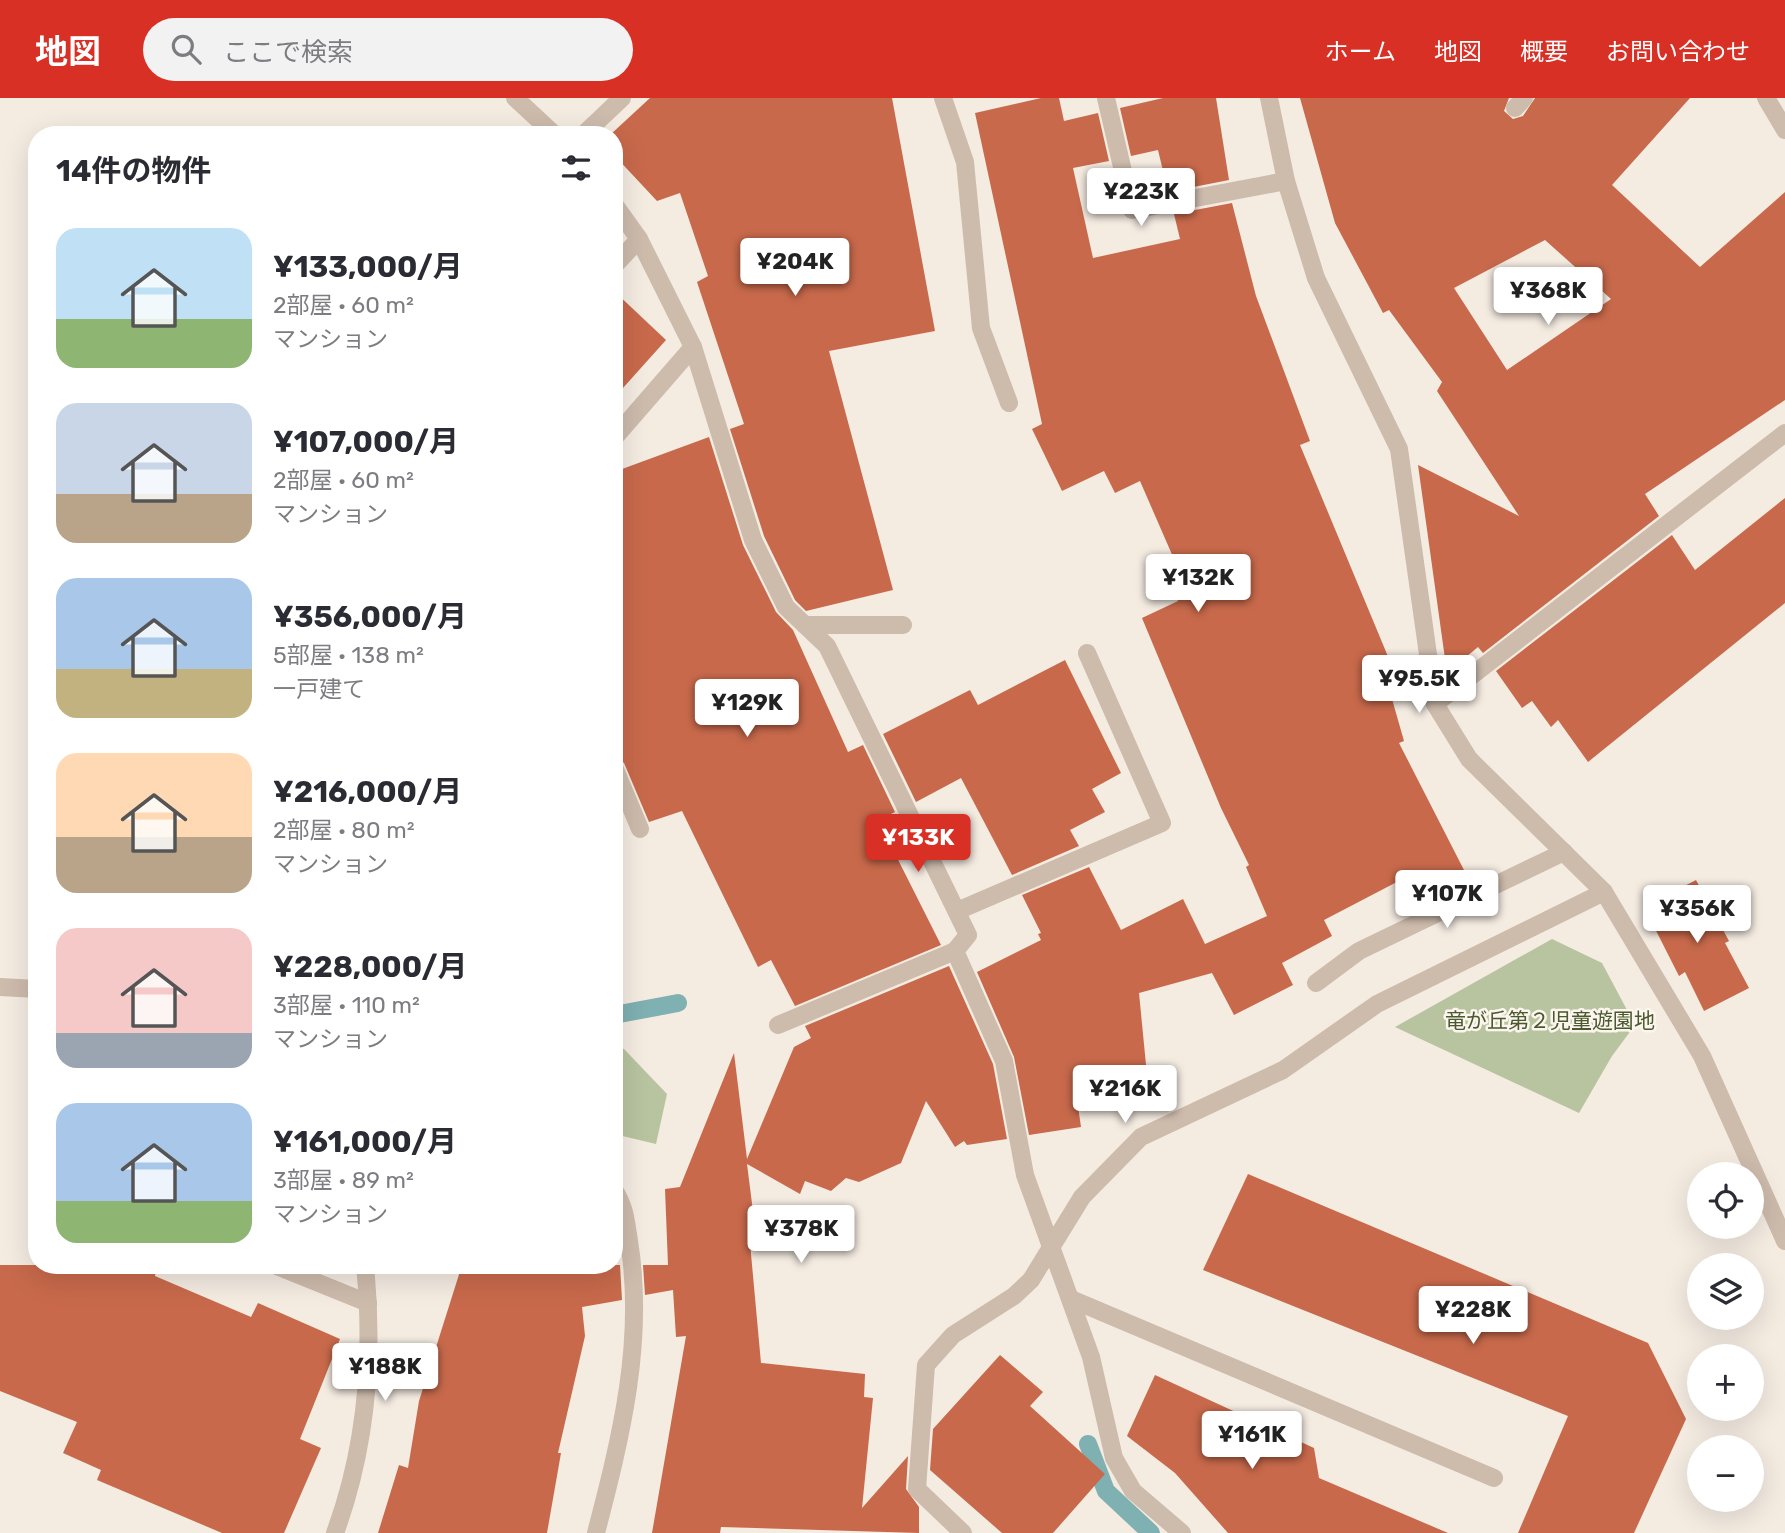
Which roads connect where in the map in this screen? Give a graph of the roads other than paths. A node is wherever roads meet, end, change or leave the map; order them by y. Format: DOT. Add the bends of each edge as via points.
graph roads {
  1 [pos="515,98"];
  2 [pos="622,98"];
  3 [pos="943,98"];
  4 [pos="1106,98"];
  5 [pos="1269,98"];
  6 [pos="1766,98"];
  7 [pos="545,126"];
  8 [pos="592,126"];
  9 [pos="1785,130"];
  10 [pos="1286,181"];
  11 [pos="623,217"];
  12 [pos="639,239"];
  13 [pos="623,256"];
  14 [pos="693,347"];
  15 [pos="1009,403"];
  16 [pos="623,428"];
  17 [pos="1785,433"];
  18 [pos="805,625"];
  19 [pos="903,625"];
  20 [pos="1087,653"];
  21 [pos="1435,704"];
  22 [pos="623,788"];
  23 [pos="640,829"];
  24 [pos="1564,852"];
  25 [pos="1604,892"];
  26 [pos="957,911"];
  27 [pos="955,951"];
  28 [pos="1316,983"];
  29 [pos="0,987"];
  30 [pos="28,989"];
  31 [pos="778,1025"];
  32 [pos="623,1204"];
  33 [pos="1785,1241"];
  34 [pos="1051,1247"];
  35 [pos="296,1274"];
  36 [pos="366,1274"];
  37 [pos="1070,1299"];
  38 [pos="368,1303"];
  39 [pos="1494,1478"];
  40 [pos="335,1533"];
  41 [pos="596,1533"];
  42 [pos="963,1533"];
  43 [pos="1182,1533"];
  1 -- 7 [label="street"];
  2 -- 8 [label="street"];
  3 -- 15 [label="street" via="965,162 981,328"];
  4 -- 10 [label="street" via="1132,211"];
  5 -- 10 [label="street"];
  6 -- 9 [label="street"];
  10 -- 21 [label="street" via="1316,278 1399,449"];
  11 -- 12 [label="street"];
  12 -- 13 [label="street"];
  12 -- 14 [label="street"];
  14 -- 16 [label="street"];
  14 -- 18 [label="street" via="753,540 786,607"];
  17 -- 21 [label="street"];
  18 -- 19 [label="street"];
  18 -- 26 [label="street" via="827,646"];
  20 -- 26 [label="street" via="1162,823"];
  21 -- 24 [label="street" via="1469,759"];
  22 -- 23 [label="street"];
  24 -- 25 [label="street"];
  24 -- 28 [label="street" via="1359,951"];
  25 -- 33 [label="street" via="1702,1056"];
  25 -- 34 [label="street" via="1377,1004 1283,1070 1141,1136 1082,1197"];
  26 -- 27 [label="street" via="968,935"];
  27 -- 31 [label="street"];
  27 -- 34 [label="street" via="1004,1061 1025,1175"];
  29 -- 30 [label="street"];
  32 -- 41 [label="street" via="634,1270 632,1368 620,1442"];
  34 -- 37 [label="street"];
  34 -- 42 [label="street" via="1022,1288 953,1335 926,1365 917,1489"];
  35 -- 38 [label="street"];
  36 -- 38 [label="street"];
  37 -- 39 [label="street"];
  37 -- 43 [label="street" via="1091,1357 1114,1458 1133,1491"];
  38 -- 40 [label="street" via="370,1359 364,1420"];
}
